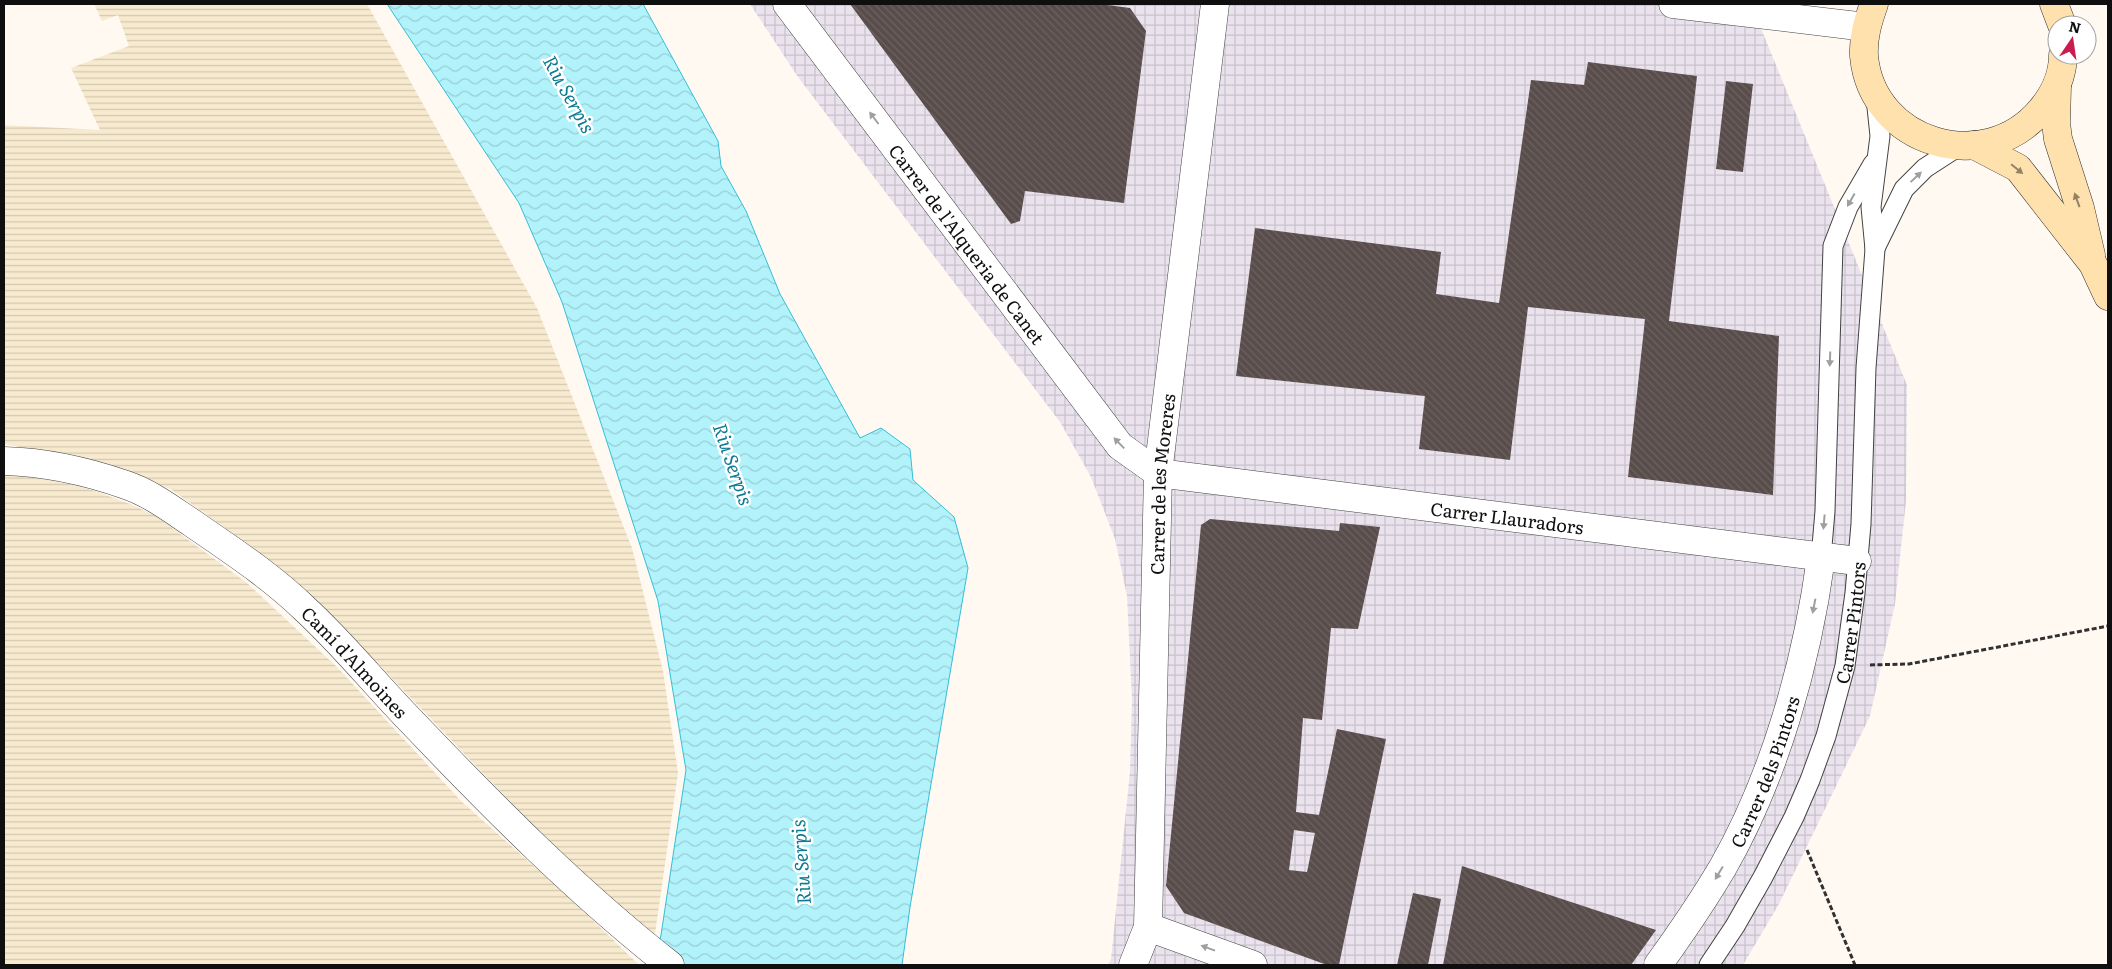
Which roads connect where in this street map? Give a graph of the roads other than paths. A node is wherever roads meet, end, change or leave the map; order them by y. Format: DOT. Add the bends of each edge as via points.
graph roads {
  1 [pos="787,4"];
  2 [pos="1215,4"];
  3 [pos="1673,4"];
  4 [pos="1870,16"];
  5 [pos="2063,65"];
  6 [pos="2057,84"];
  7 [pos="1875,90"];
  8 [pos="1967,145"];
  9 [pos="1877,159"];
  10 [pos="1875,249"];
  11 [pos="2093,264"];
  12 [pos="2108,296"];
  13 [pos="4,461"];
  14 [pos="1158,473"];
  15 [pos="1821,558"];
  16 [pos="1857,561"];
  17 [pos="1148,926"];
  18 [pos="662,958"];
  19 [pos="1133,965"];
  20 [pos="1254,965"];
  21 [pos="1658,965"];
  22 [pos="1709,965"];
  14 -- 1 [label="street, Carrer de l'Alqueria de Canet, one-way" via="1120,446"];
  2 -- 14 [label="street, Carrer de les Moreres"];
  3 -- 4 [label="street"];
  4 -- 7 [label="main road" via="1864,56"];
  5 -- 6 [label="main road"];
  6 -- 8 [label="main road" via="2030,123 2001,140"];
  11 -- 6 [label="main road, one-way" via="2080,208 2058,139"];
  7 -- 8 [label="main road" via="1884,107 1904,127 1935,143"];
  7 -- 9 [label="lane" via="1880,136"];
  10 -- 8 [label="lane, one-way" via="1904,189 1925,168"];
  8 -- 11 [label="main road, one-way" via="2018,168"];
  9 -- 10 [label="lane" via="1871,207"];
  9 -- 15 [label="lane, one-way" via="1848,207 1833,246"];
  10 -- 16 [label="lane, Carrer Pintors"];
  11 -- 12 [label="main road"];
  13 -- 18 [label="street, Camí d'Almoines" via="66,468 127,485 156,499 253,567 305,609 550,862"];
  14 -- 15 [label="street, Carrer Llauradors"];
  14 -- 17 [label="street, Carrer de les Moreres"];
  15 -- 16 [label="street, Carrer Llauradors"];
  15 -- 21 [label="street, Carrer dels Pintors, one-way" via="1815,601 1793,694 1774,752 1723,866"];
  16 -- 22 [label="lane, Carrer Pintors" via="1844,666 1826,736 1810,780 1763,877"];
  17 -- 19 [label="street, Carrer de les Moreres"];
  20 -- 17 [label="street, one-way"];
}
